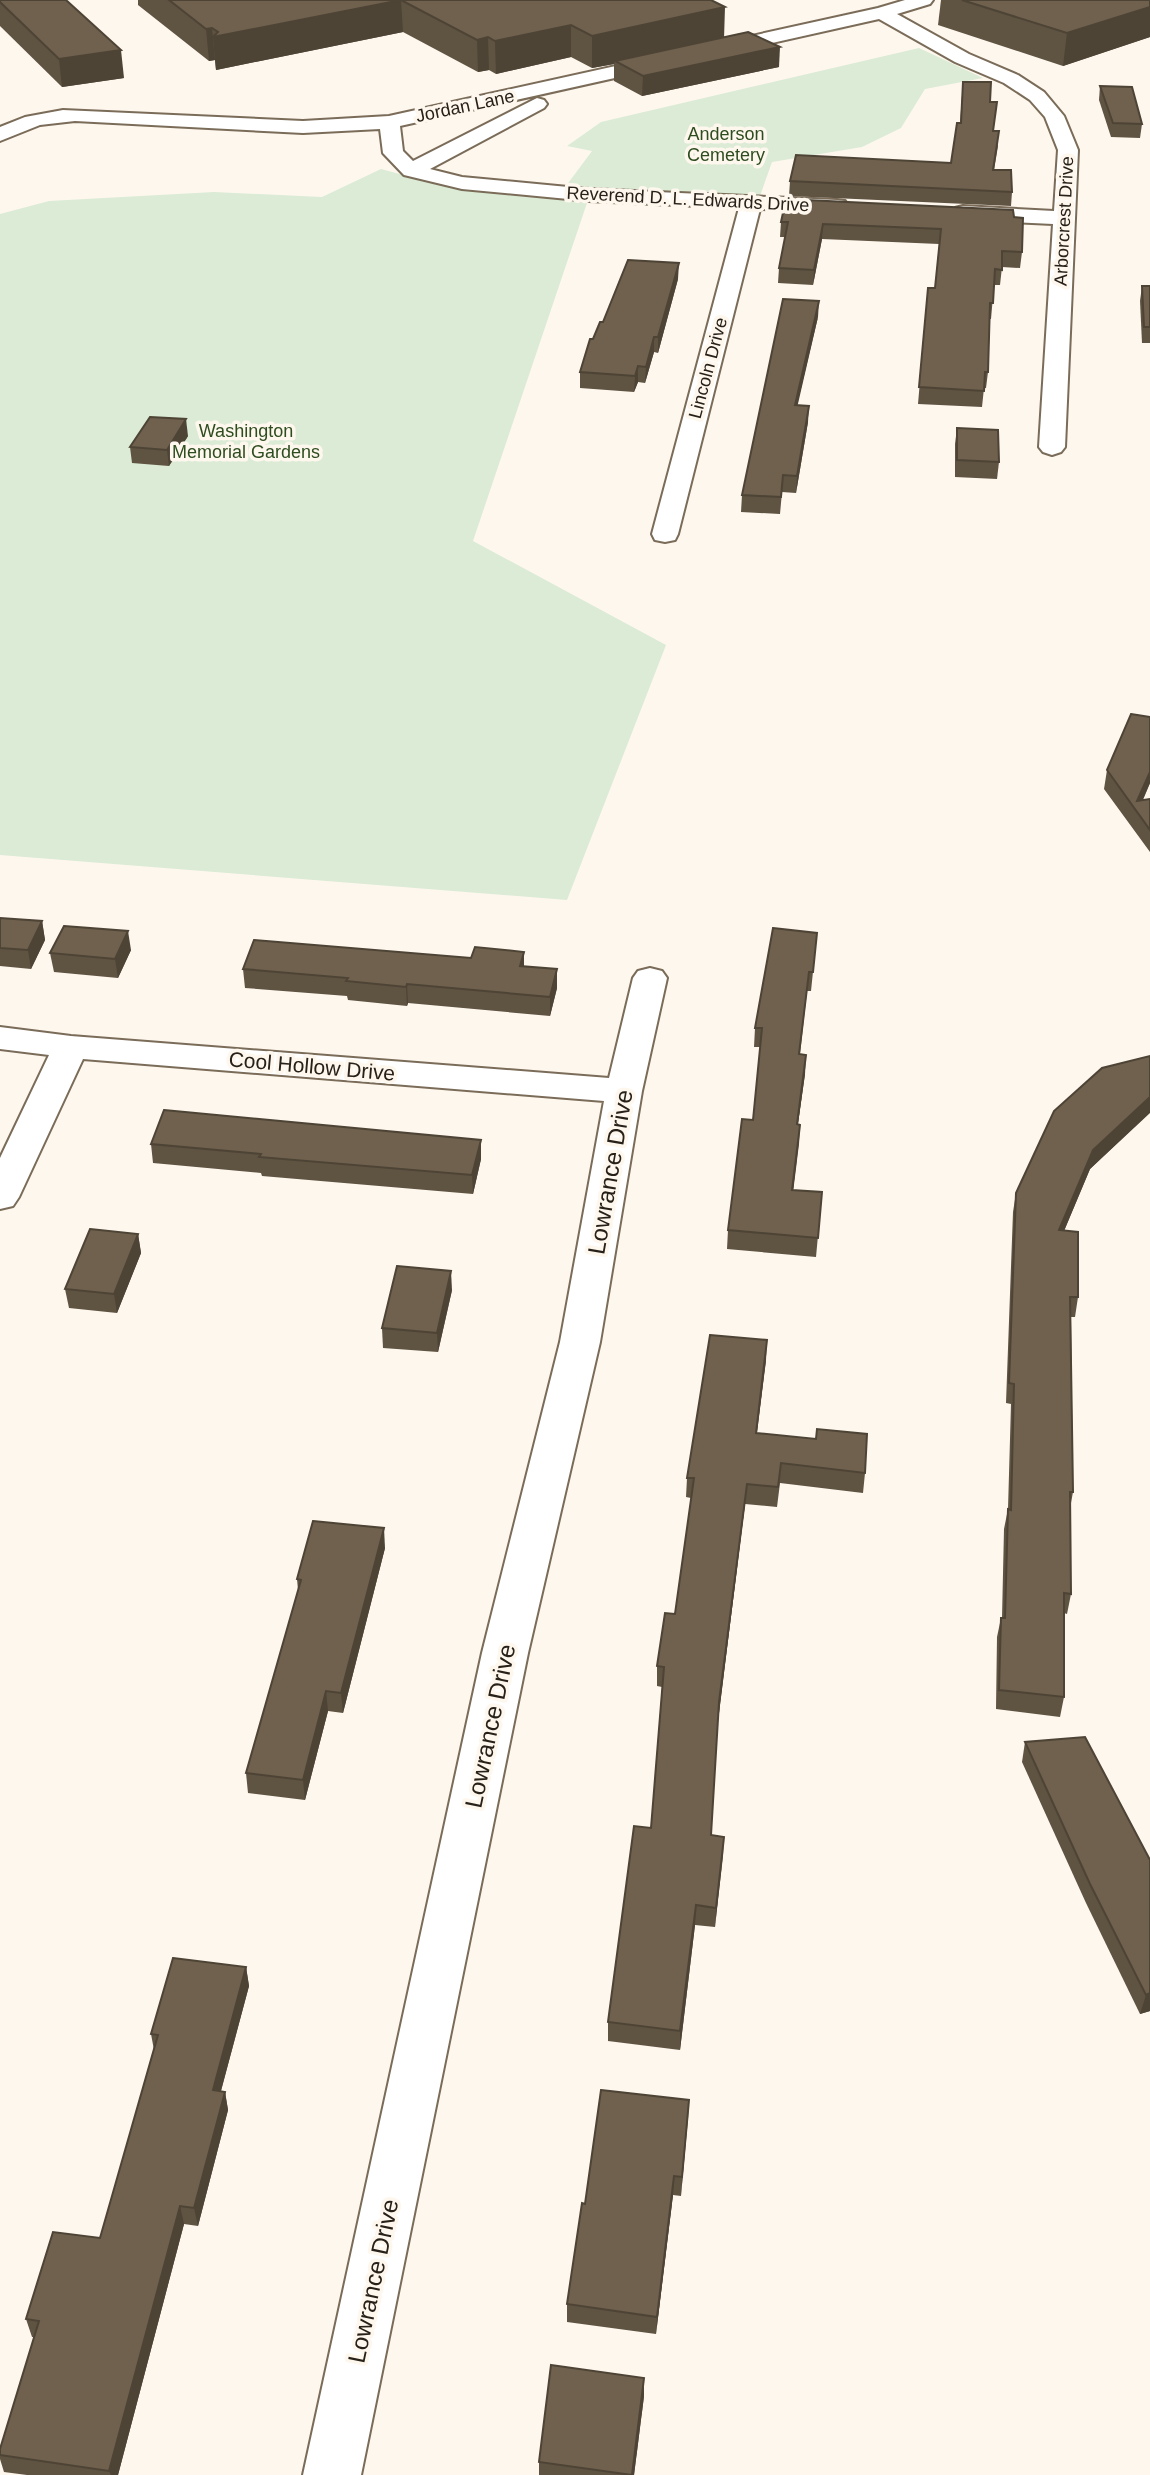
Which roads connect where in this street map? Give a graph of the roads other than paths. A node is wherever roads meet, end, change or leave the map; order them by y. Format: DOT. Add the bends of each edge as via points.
graph roads {
  1 [pos="924,0"];
  2 [pos="883,13"];
  3 [pos="582,80"];
  4 [pos="389,122"];
  5 [pos="0,135"];
  6 [pos="411,171"];
  7 [pos="751,202"];
  8 [pos="860,208"];
  9 [pos="942,212"];
  10 [pos="1065,218"];
  11 [pos="1052,447"];
  12 [pos="665,534"];
  13 [pos="650,978"];
  14 [pos="0,1038"];
  15 [pos="71,1047"];
  16 [pos="624,1091"];
  17 [pos="0,1197"];
  18 [pos="332,2475"];
  1 -- 2 [label="street, Jordan Lane"];
  2 -- 3 [label="street, Jordan Lane"];
  2 -- 10 [label="street, Arborcrest Drive" via="1037,96 1054,116 1068,150"];
  3 -- 4 [label="street, Jordan Lane"];
  3 -- 6 [label="street"];
  4 -- 5 [label="street, Jordan Lane" via="303,127 54,115"];
  4 -- 6 [label="street" via="393,153"];
  6 -- 7 [label="street, Reverend D. L. Edwards Drive" via="462,183 540,191"];
  7 -- 8 [label="street, Reverend D. L. Edwards Drive"];
  7 -- 12 [label="street, Lincoln Drive"];
  9 -- 10 [label="street"];
  10 -- 11 [label="street, Arborcrest Drive"];
  13 -- 16 [label="street, Lowrance Drive"];
  14 -- 15 [label="street, Cool Hollow Drive"];
  15 -- 16 [label="street, Cool Hollow Drive"];
  15 -- 17 [label="street"];
  16 -- 18 [label="street, Lowrance Drive" via="580,1342 505,1653"];
}
